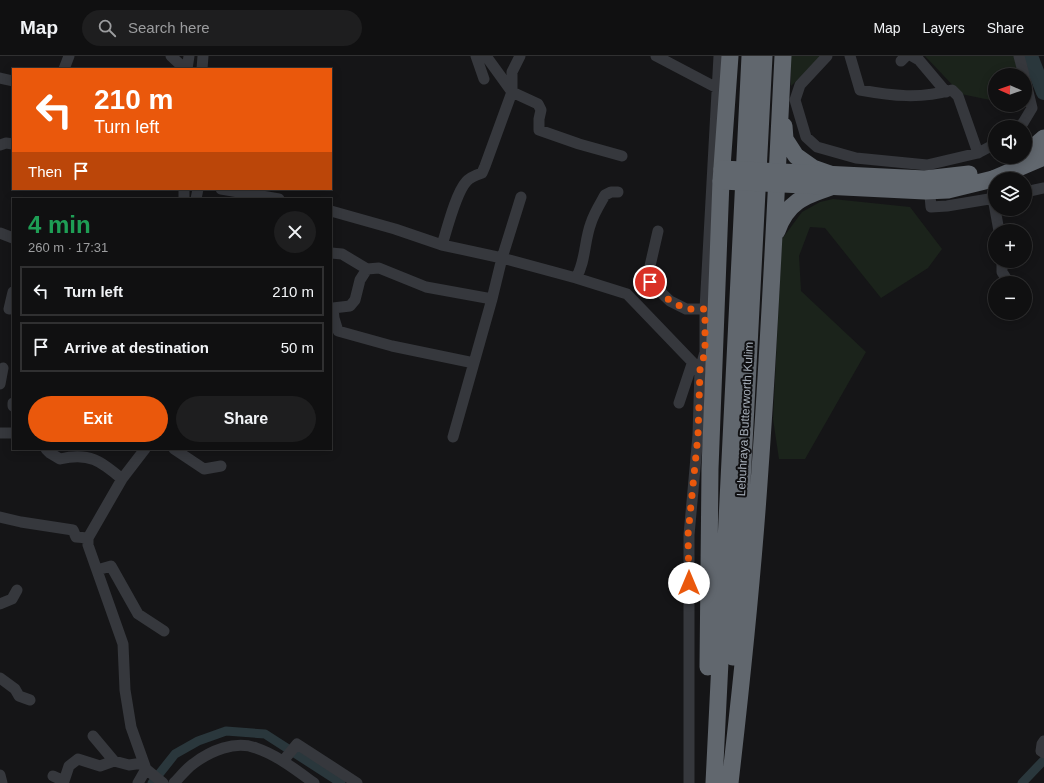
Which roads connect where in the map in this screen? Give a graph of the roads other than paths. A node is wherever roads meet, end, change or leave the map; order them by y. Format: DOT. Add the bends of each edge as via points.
graph roads {
  1 [pos="68,56"];
  2 [pos="171,56"];
  3 [pos="189,56"];
  4 [pos="203,56"];
  5 [pos="476,56"];
  6 [pos="486,56"];
  7 [pos="520,56"];
  8 [pos="656,56"];
  9 [pos="719,56"];
  10 [pos="730,56"];
  11 [pos="750,56"];
  12 [pos="764,56"];
  13 [pos="783,56"];
  14 [pos="827,56"];
  15 [pos="850,56"];
  16 [pos="912,56"];
  17 [pos="1019,56"];
  18 [pos="64,68"];
  19 [pos="185,68"];
  20 [pos="186,68"];
  21 [pos="202,68"];
  22 [pos="1022,68"];
  23 [pos="0,78"];
  24 [pos="484,79"];
  25 [pos="12,81"];
  26 [pos="717,88"];
  27 [pos="512,92"];
  28 [pos="946,92"];
  29 [pos="781,96"];
  30 [pos="1044,138"];
  31 [pos="12,144"];
  32 [pos="0,145"];
  33 [pos="1044,145"];
  34 [pos="988,148"];
  35 [pos="978,153"];
  36 [pos="622,156"];
  37 [pos="1032,157"];
  38 [pos="1015,164"];
  39 [pos="927,165"];
  40 [pos="722,175"];
  41 [pos="777,178"];
  42 [pos="831,181"];
  43 [pos="1044,188"];
  44 [pos="227,190"];
  45 [pos="1032,191"];
  46 [pos="618,192"];
  47 [pos="521,197"];
  48 [pos="273,198"];
  49 [pos="988,199"];
  50 [pos="332,211"];
  51 [pos="658,230"];
  52 [pos="0,233"];
  53 [pos="12,238"];
  54 [pos="774,238"];
  55 [pos="442,244"];
  56 [pos="332,253"];
  57 [pos="502,258"];
  58 [pos="367,269"];
  59 [pos="576,278"];
  60 [pos="12,295"];
  61 [pos="492,299"];
  62 [pos="334,307"];
  63 [pos="7,308"];
  64 [pos="705,309"];
  65 [pos="474,363"];
  66 [pos="696,367"];
  67 [pos="3,368"];
  68 [pos="0,384"];
  69 [pos="679,403"];
  70 [pos="0,433"];
  71 [pos="12,433"];
  72 [pos="452,437"];
  73 [pos="47,450"];
  74 [pos="144,450"];
  75 [pos="175,450"];
  76 [pos="222,466"];
  77 [pos="122,479"];
  78 [pos="0,517"];
  79 [pos="88,538"];
  80 [pos="97,570"];
  81 [pos="17,590"];
  82 [pos="0,604"];
  83 [pos="164,631"];
  84 [pos="0,678"];
  85 [pos="30,700"];
  86 [pos="93,736"];
  87 [pos="285,759"];
  88 [pos="114,761"];
  89 [pos="148,769"];
  90 [pos="0,774"];
  91 [pos="53,776"];
  92 [pos="65,782"];
  93 [pos="2,783"];
  94 [pos="138,783"];
  95 [pos="163,783"];
  96 [pos="174,783"];
  97 [pos="314,783"];
  98 [pos="357,783"];
  99 [pos="689,783"];
  100 [pos="712,783"];
  101 [pos="728,783"];
  1 -- 18 [label="street"];
  2 -- 19 [label="street"];
  3 -- 20 [label="street"];
  4 -- 21 [label="street"];
  5 -- 24 [label="street"];
  6 -- 27 [label="street"];
  7 -- 27 [label="street" via="512,72"];
  8 -- 26 [label="street"];
  9 -- 26 [label="street"];
  10 -- 40 [label="highway"];
  11 -- 100 [label="highway, Lebuhraya Butterworth Kulim"];
  12 -- 101 [label="highway, Lebuhraya Butterworth Kulim"];
  13 -- 29 [label="highway"];
  14 -- 39 [label="street" via="800,85 795,100 806,137 817,147 856,158"];
  15 -- 28 [label="street" via="860,90 891,95 934,95"];
  16 -- 28 [label="street" via="920,60"];
  17 -- 22 [label="street"];
  23 -- 25 [label="street"];
  26 -- 64 [label="street"];
  27 -- 36 [label="street" via="538,104 541,110 539,130"];
  27 -- 55 [label="street" via="482,173 474,175 459,193"];
  28 -- 35 [label="street" via="952,90 958,96"];
  29 -- 41 [label="highway"];
  29 -- 42 [label="highway, bridge" via="785,139 796,156"];
  30 -- 37 [label="highway"];
  31 -- 32 [label="street"];
  33 -- 37 [label="highway"];
  34 -- 35 [label="street"];
  35 -- 39 [label="street"];
  38 -- 42 [label="highway, bridge" via="948,190 925,191"];
  39 -- 49 [label="street" via="931,207"];
  40 -- 41 [label="highway, bridge"];
  40 -- 100 [label="highway" via="710,469 708,685"];
  41 -- 42 [label="highway, bridge"];
  41 -- 54 [label="highway"];
  42 -- 54 [label="highway" via="793,203 781,219"];
  43 -- 45 [label="street"];
  44 -- 48 [label="street"];
  46 -- 59 [label="street" via="605,195 599,205 591,224 581,270"];
  47 -- 57 [label="street"];
  50 -- 55 [label="street"];
  51 -- 64 [label="street" via="650,266 650,282 670,301 686,309"];
  52 -- 53 [label="street"];
  54 -- 101 [label="highway" via="760,471 741,687"];
  55 -- 57 [label="street"];
  56 -- 58 [label="street" via="342,254"];
  57 -- 59 [label="street"];
  57 -- 61 [label="street"];
  58 -- 61 [label="street" via="379,268 426,287"];
  58 -- 62 [label="street" via="360,280 355,300 350,306"];
  59 -- 66 [label="street" via="627,294"];
  60 -- 63 [label="street"];
  61 -- 65 [label="street"];
  62 -- 65 [label="street" via="338,331 392,346"];
  64 -- 66 [label="street" via="705,352"];
  65 -- 72 [label="street"];
  66 -- 69 [label="street"];
  66 -- 99 [label="street" via="698,435 688,535"];
  67 -- 68 [label="street"];
  70 -- 71 [label="street"];
  73 -- 77 [label="street" via="60,459 73,456 95,459"];
  74 -- 77 [label="street"];
  75 -- 76 [label="street" via="204,470"];
  77 -- 79 [label="street"];
  78 -- 79 [label="street" via="73,530 76,537"];
  79 -- 80 [label="street"];
  80 -- 83 [label="street" via="111,566 138,614"];
  80 -- 89 [label="street" via="123,644 125,690 130,720"];
  81 -- 82 [label="street" via="12,600"];
  84 -- 85 [label="street" via="15,689 19,696"];
  86 -- 88 [label="street"];
  87 -- 96 [label="street" via="256,747 228,746 213,751 194,764"];
  87 -- 97 [label="street"];
  87 -- 98 [label="street" via="297,744"];
  88 -- 89 [label="street"];
  88 -- 92 [label="street" via="100,766 78,759 69,766"];
  89 -- 94 [label="street"];
  89 -- 95 [label="street"];
  90 -- 93 [label="street"];
  91 -- 92 [label="street"];
}
